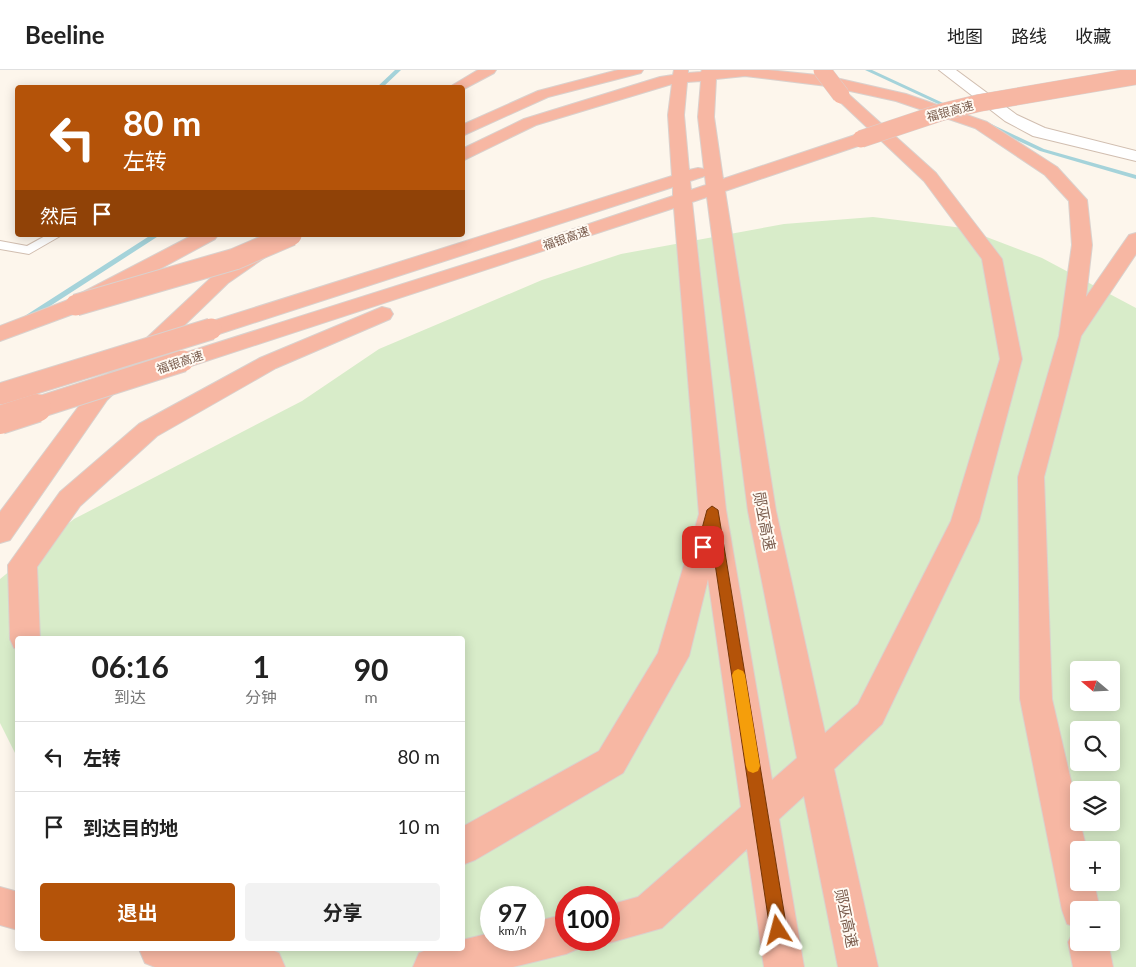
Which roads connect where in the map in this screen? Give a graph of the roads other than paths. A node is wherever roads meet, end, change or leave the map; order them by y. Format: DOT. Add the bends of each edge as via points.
graph roads {
  1 [pos="489,70"];
  2 [pos="636,70"];
  3 [pos="681,70"];
  4 [pos="708,70"];
  5 [pos="822,70"];
  6 [pos="946,70"];
  7 [pos="1097,70"];
  8 [pos="1136,76"];
  9 [pos="461,85"];
  10 [pos="465,130"];
  11 [pos="853,130"];
  12 [pos="788,144"];
  13 [pos="465,154"];
  14 [pos="1136,156"];
  15 [pos="731,163"];
  16 [pos="52,237"];
  17 [pos="204,237"];
  18 [pos="281,237"];
  19 [pos="286,237"];
  20 [pos="1136,239"];
  21 [pos="0,245"];
  22 [pos="533,249"];
  23 [pos="76,305"];
  24 [pos="0,334"];
  25 [pos="1070,336"];
  26 [pos="0,394"];
  27 [pos="0,420"];
  28 [pos="712,510"];
  29 [pos="0,532"];
  30 [pos="25,636"];
  31 [pos="465,845"];
  32 [pos="1079,901"];
  33 [pos="0,906"];
  34 [pos="15,911"];
  35 [pos="620,921"];
  36 [pos="555,937"];
  37 [pos="171,951"];
  38 [pos="1090,951"];
  39 [pos="265,967"];
  40 [pos="433,967"];
  41 [pos="784,967"];
  42 [pos="858,967"];
  43 [pos="1093,967"];
  1 -- 9 [label="highway"];
  2 -- 10 [label="highway" via="543,94"];
  3 -- 28 [label="highway" via="676,115"];
  4 -- 42 [label="highway, 郧巫高速" via="706,116 762,510"];
  5 -- 35 [label="highway, bridge" via="842,96 930,177 992,259 1011,359 965,521 870,714 648,914"];
  6 -- 14 [label="street" via="1011,118 1039,132"];
  7 -- 11 [label="highway, 福银高速" via="957,94 888,113"];
  8 -- 11 [label="highway, 福银高速, bridge" via="979,103"];
  11 -- 12 [label="highway, 福银高速"];
  11 -- 22 [label="highway, 福银高速"];
  13 -- 25 [label="highway" via="530,122 665,80 745,72 827,81 900,98 981,125 1051,172 1078,200 1082,245"];
  15 -- 26 [label="highway, 福银高速, bridge"];
  16 -- 21 [label="lane" via="29,250"];
  17 -- 23 [label="highway, bridge"];
  18 -- 29 [label="highway" via="221,279 99,395"];
  19 -- 23 [label="highway, bridge" via="235,259"];
  20 -- 25 [label="highway"];
  22 -- 27 [label="highway, 福银高速, bridge"];
  22 -- 30 [label="highway" via="268,363 148,430 70,499 22,565"];
  23 -- 24 [label="highway"];
  25 -- 32 [label="highway" via="1031,477 1036,699"];
  28 -- 31 [label="highway" via="673,656 611,762"];
  28 -- 41 [label="highway"];
  33 -- 34 [label="highway"];
  36 -- 40 [label="highway"];
  37 -- 39 [label="highway"];
  38 -- 43 [label="highway"];
}
